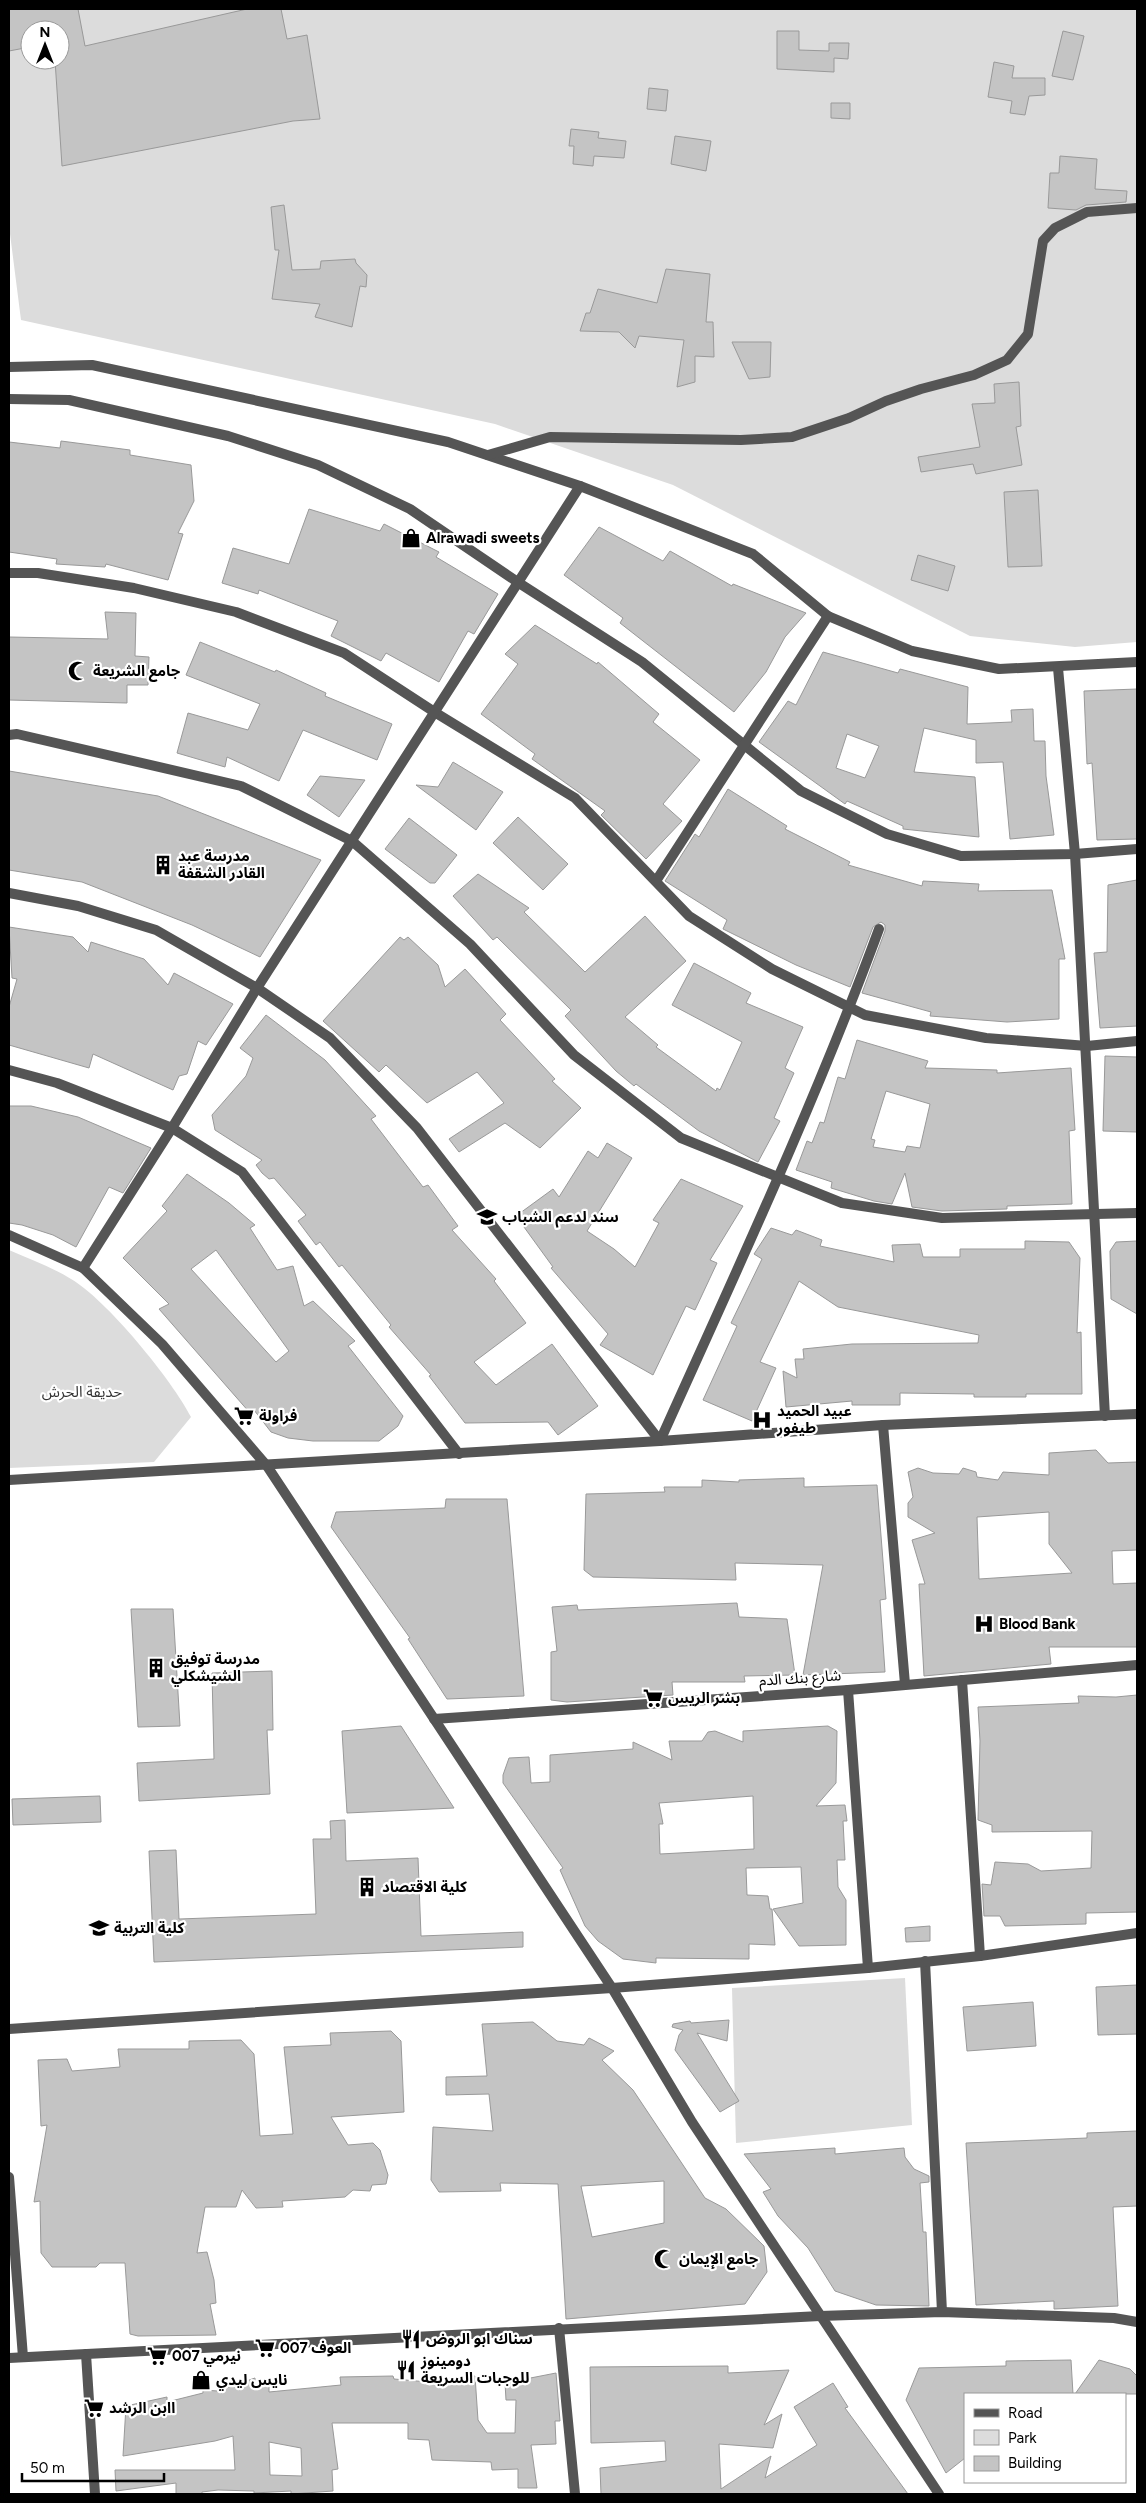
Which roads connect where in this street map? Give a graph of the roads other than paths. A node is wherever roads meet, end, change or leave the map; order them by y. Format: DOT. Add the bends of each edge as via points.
graph roads {
  1 [pos="1137,208"];
  2 [pos="9,367"];
  3 [pos="9,399"];
  4 [pos="488,455"];
  5 [pos="580,486"];
  6 [pos="9,572"];
  7 [pos="519,583"];
  8 [pos="828,616"];
  9 [pos="1137,662"];
  10 [pos="1058,668"];
  11 [pos="436,713"];
  12 [pos="9,735"];
  13 [pos="746,744"];
  14 [pos="352,841"];
  15 [pos="1137,849"];
  16 [pos="1075,854"];
  17 [pos="656,881"];
  18 [pos="9,893"];
  19 [pos="880,929"];
  20 [pos="257,988"];
  21 [pos="850,1008"];
  22 [pos="1137,1041"];
  23 [pos="1087,1046"];
  24 [pos="9,1070"];
  25 [pos="172,1128"];
  26 [pos="778,1177"];
  27 [pos="1137,1213"];
  28 [pos="1095,1215"];
  29 [pos="9,1235"];
  30 [pos="83,1268"];
  31 [pos="1137,1414"];
  32 [pos="1105,1416"];
  33 [pos="883,1425"];
  34 [pos="660,1441"];
  35 [pos="459,1454"];
  36 [pos="267,1466"];
  37 [pos="9,1480"];
  38 [pos="1137,1665"];
  39 [pos="962,1680"];
  40 [pos="905,1684"];
  41 [pos="848,1690"];
  42 [pos="434,1719"];
  43 [pos="1137,1933"];
  44 [pos="980,1956"];
  45 [pos="925,1961"];
  46 [pos="868,1968"];
  47 [pos="612,1988"];
  48 [pos="9,2029"];
  49 [pos="9,2176"];
  50 [pos="942,2312"];
  51 [pos="820,2316"];
  52 [pos="1137,2322"];
  53 [pos="559,2328"];
  54 [pos="86,2354"];
  55 [pos="9,2358"];
  56 [pos="23,2358"];
  57 [pos="95,2494"];
  58 [pos="575,2494"];
  59 [pos="940,2494"];
  1 -- 4 [label="street" via="1087,212 1054,228 1043,241 1028,334 1006,360 974,375 886,401 849,418 792,437 741,440 550,437"];
  2 -- 4 [label="street" via="92,365 448,442"];
  3 -- 7 [label="street" via="69,400 228,436 318,465 410,509"];
  4 -- 5 [label="street"];
  5 -- 7 [label="street"];
  5 -- 8 [label="street" via="753,554"];
  6 -- 11 [label="street" via="38,573 134,588 236,612 344,653"];
  7 -- 11 [label="street"];
  7 -- 13 [label="street" via="642,662"];
  8 -- 10 [label="street" via="912,651 999,670"];
  8 -- 13 [label="street"];
  9 -- 10 [label="street"];
  10 -- 16 [label="street"];
  11 -- 14 [label="street"];
  11 -- 17 [label="street" via="575,798"];
  12 -- 14 [label="street" via="17,734 241,786"];
  13 -- 16 [label="street" via="801,791 887,834 961,856"];
  13 -- 17 [label="street"];
  14 -- 20 [label="street"];
  14 -- 26 [label="street" via="470,944 574,1055 681,1138"];
  15 -- 16 [label="street"];
  16 -- 23 [label="street"];
  17 -- 21 [label="street" via="689,916 772,969"];
  18 -- 20 [label="street" via="78,906 156,930"];
  19 -- 21 [label="street"];
  20 -- 25 [label="street"];
  20 -- 34 [label="street" via="330,1038 417,1128"];
  21 -- 23 [label="street" via="865,1016 986,1038"];
  21 -- 26 [label="street"];
  22 -- 23 [label="street"];
  23 -- 28 [label="street"];
  24 -- 25 [label="street" via="57,1083"];
  25 -- 30 [label="street"];
  25 -- 35 [label="street" via="242,1172"];
  26 -- 28 [label="street" via="842,1203 942,1218"];
  26 -- 34 [label="street"];
  27 -- 28 [label="street"];
  28 -- 32 [label="street"];
  29 -- 30 [label="street"];
  30 -- 36 [label="street" via="162,1344"];
  31 -- 32 [label="street"];
  32 -- 33 [label="street"];
  33 -- 34 [label="street"];
  33 -- 40 [label="street"];
  34 -- 35 [label="street"];
  35 -- 36 [label="street"];
  36 -- 37 [label="street"];
  36 -- 42 [label="street"];
  38 -- 39 [label="street, شارع بنك الدم"];
  39 -- 40 [label="street, شارع بنك الدم"];
  39 -- 44 [label="street"];
  40 -- 41 [label="street, شارع بنك الدم"];
  41 -- 42 [label="street, شارع بنك الدم"];
  41 -- 46 [label="street"];
  42 -- 47 [label="street"];
  43 -- 44 [label="street"];
  44 -- 45 [label="street"];
  45 -- 46 [label="street"];
  45 -- 50 [label="street"];
  46 -- 47 [label="street"];
  47 -- 48 [label="street"];
  47 -- 51 [label="street" via="692,2122"];
  49 -- 56 [label="street"];
  50 -- 51 [label="street"];
  50 -- 52 [label="street" via="1114,2318"];
  51 -- 53 [label="street"];
  51 -- 59 [label="street"];
  53 -- 54 [label="street"];
  53 -- 58 [label="street"];
  54 -- 56 [label="street"];
  54 -- 57 [label="street"];
  55 -- 56 [label="street"];
}
